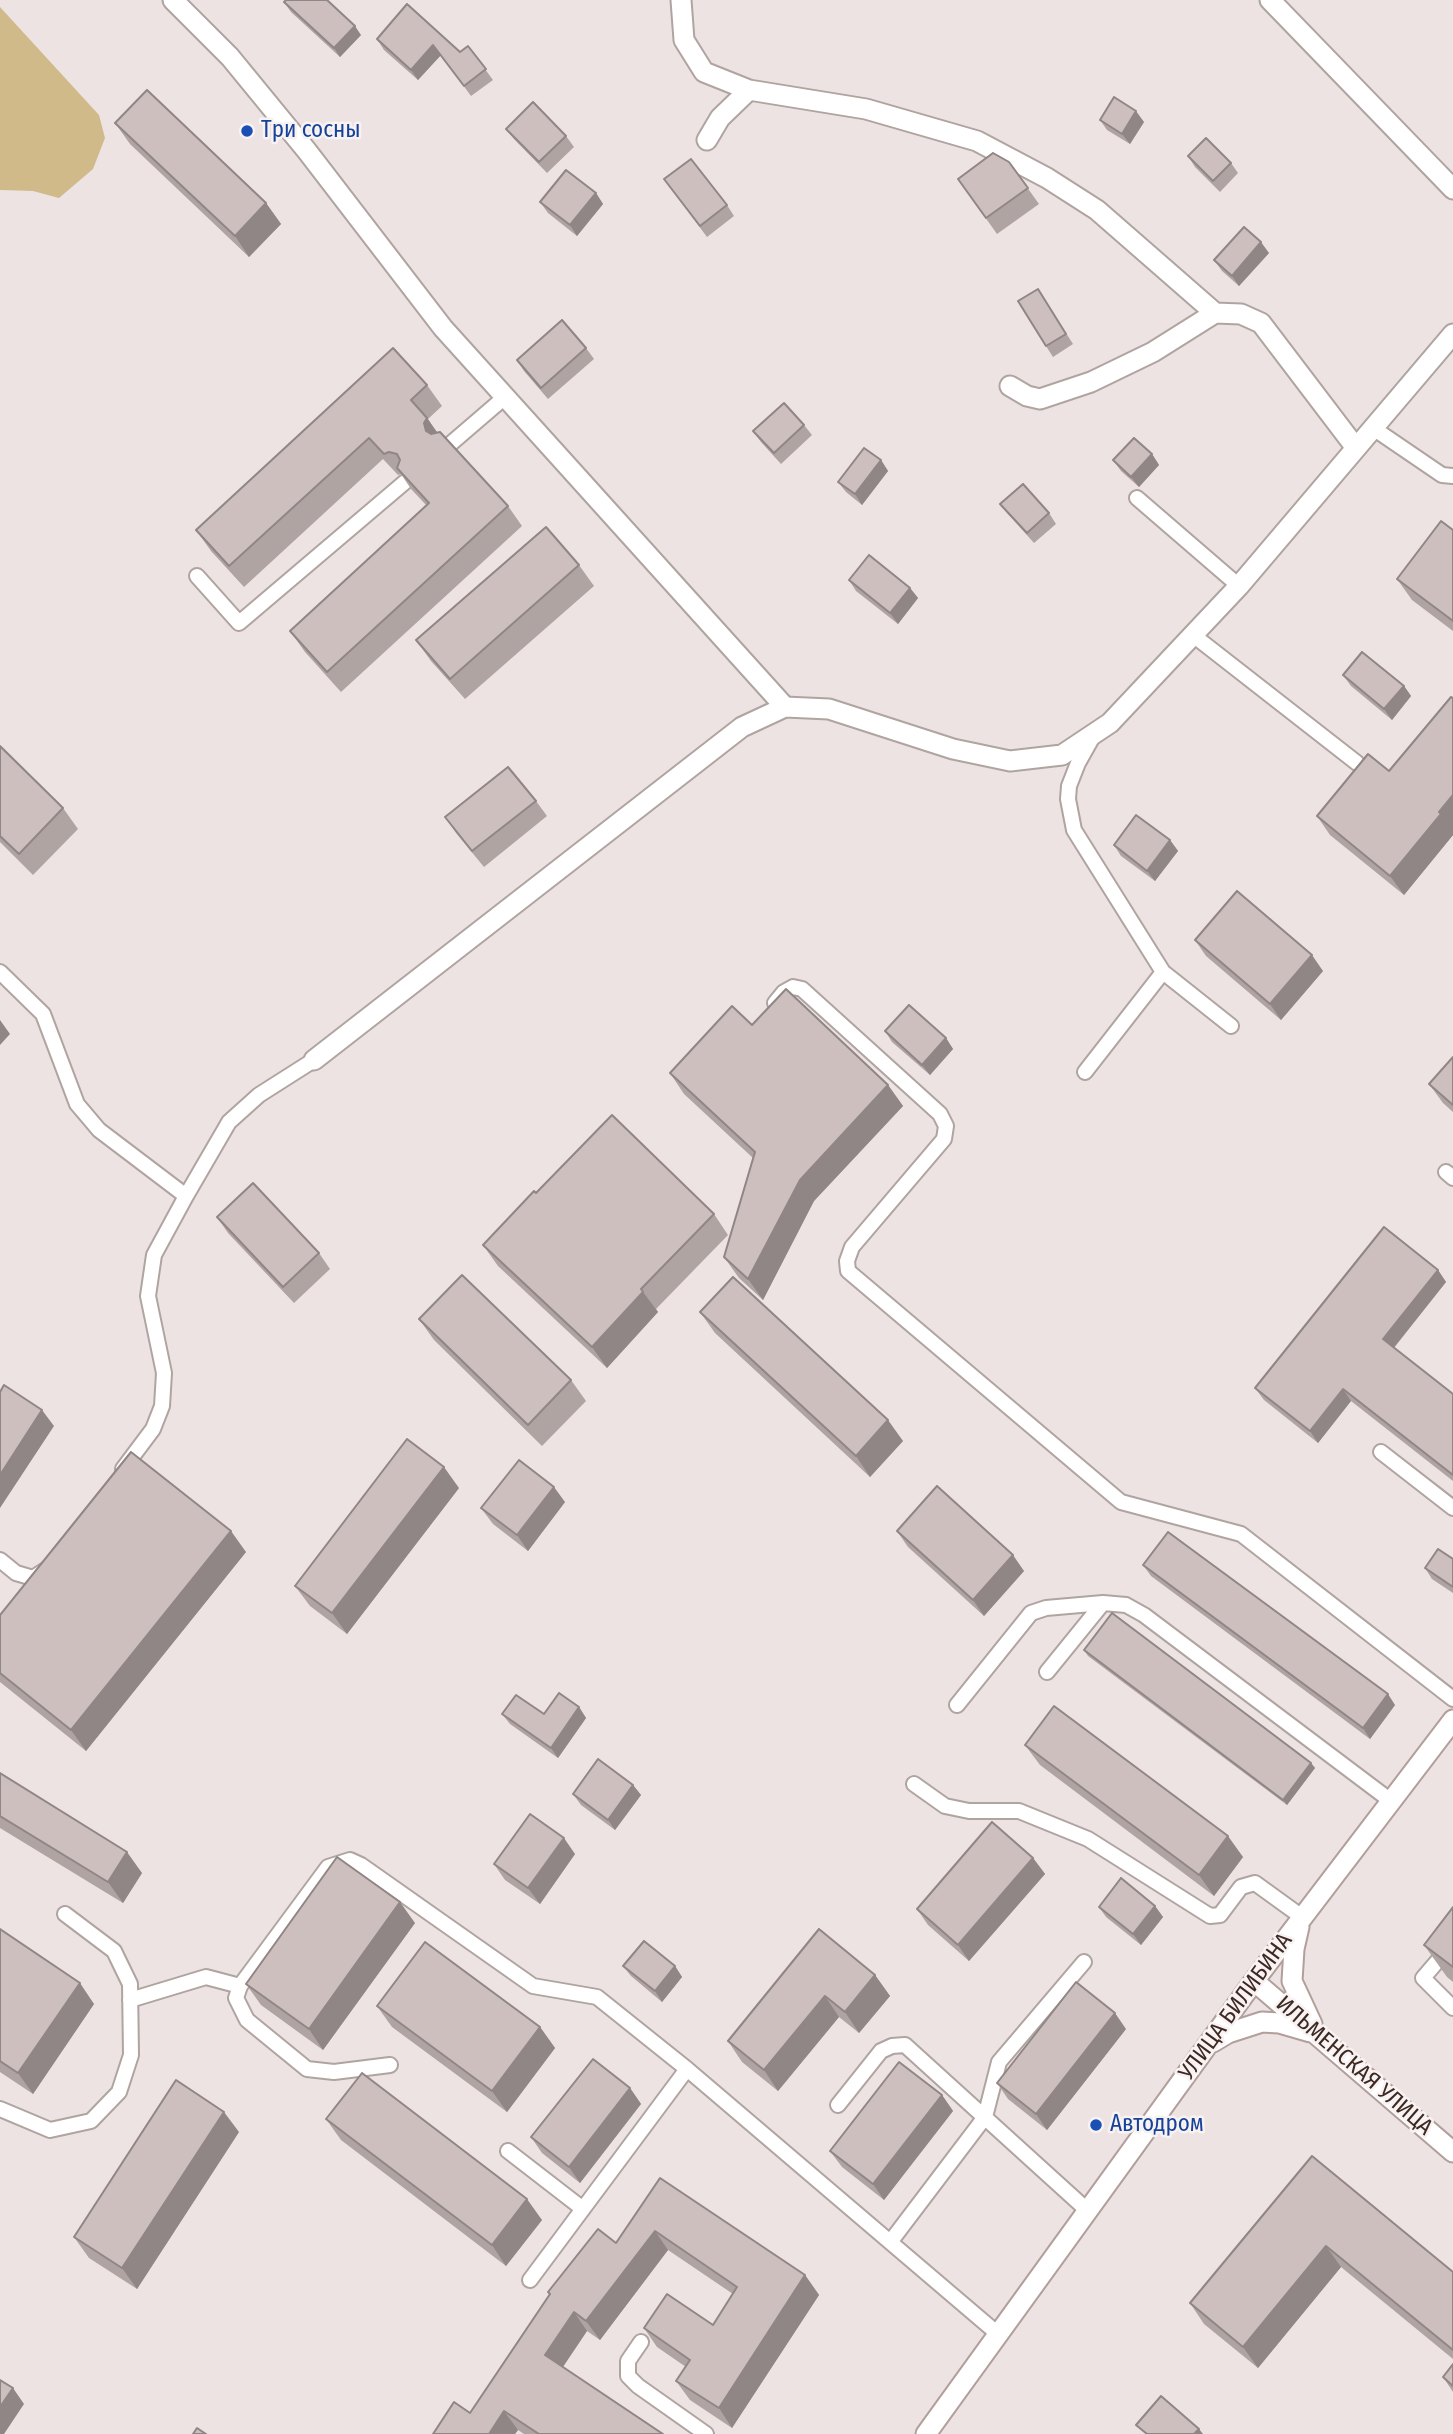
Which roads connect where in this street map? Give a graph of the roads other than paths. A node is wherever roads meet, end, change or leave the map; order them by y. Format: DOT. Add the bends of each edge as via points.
graph roads {
  1 [pos="173,0"];
  2 [pos="681,0"];
  3 [pos="1270,0"];
  4 [pos="749,90"];
  5 [pos="706,140"];
  6 [pos="1453,189"];
  7 [pos="1215,313"];
  8 [pos="1453,334"];
  9 [pos="1010,386"];
  10 [pos="505,397"];
  11 [pos="1373,428"];
  12 [pos="448,446"];
  13 [pos="1356,448"];
  14 [pos="1453,476"];
  15 [pos="405,482"];
  16 [pos="1137,498"];
  17 [pos="197,576"];
  18 [pos="1239,586"];
  19 [pos="1193,635"];
  20 [pos="785,708"];
  21 [pos="1094,734"];
  22 [pos="1357,763"];
  23 [pos="0,972"];
  24 [pos="1163,972"];
  25 [pos="770,1009"];
  26 [pos="1231,1026"];
  27 [pos="314,1060"];
  28 [pos="1085,1072"];
  29 [pos="186,1196"];
  30 [pos="1381,1452"];
  31 [pos="113,1482"];
  32 [pos="1453,1508"];
  33 [pos="57,1556"];
  34 [pos="0,1560"];
  35 [pos="1102,1603"];
  36 [pos="1047,1672"];
  37 [pos="1453,1699"];
  38 [pos="957,1705"];
  39 [pos="1453,1720"];
  40 [pos="914,1784"];
  41 [pos="1391,1801"];
  42 [pos="65,1914"];
  43 [pos="1302,1917"];
  44 [pos="1453,1943"];
  45 [pos="1084,1962"];
  46 [pos="1254,1981"];
  47 [pos="240,1986"];
  48 [pos="130,2000"];
  49 [pos="1453,2008"];
  50 [pos="1317,2034"];
  51 [pos="1206,2046"];
  52 [pos="390,2065"];
  53 [pos="687,2069"];
  54 [pos="838,2105"];
  55 [pos="0,2109"];
  56 [pos="985,2117"];
  57 [pos="508,2151"];
  58 [pos="1453,2152"];
  59 [pos="583,2208"];
  60 [pos="1088,2211"];
  61 [pos="891,2241"];
  62 [pos="530,2280"];
  63 [pos="998,2334"];
  64 [pos="640,2342"];
  65 [pos="706,2434"];
  66 [pos="926,2434"];
  1 -- 10 [label="street" via="230,57 443,328"];
  2 -- 4 [label="street" via="684,40 704,72"];
  3 -- 6 [label="street"];
  4 -- 5 [label="street" via="720,118"];
  4 -- 7 [label="street" via="866,108 977,141 1097,210"];
  7 -- 9 [label="street" via="1153,352 1091,382 1040,399"];
  7 -- 13 [label="street" via="1241,314 1261,323"];
  8 -- 11 [label="street"];
  10 -- 12 [label="lane"];
  10 -- 20 [label="street"];
  11 -- 13 [label="street"];
  11 -- 14 [label="lane" via="1442,475"];
  13 -- 18 [label="street"];
  15 -- 17 [label="lane" via="239,624"];
  16 -- 18 [label="lane"];
  18 -- 19 [label="street"];
  19 -- 21 [label="street" via="1110,723"];
  19 -- 22 [label="lane"];
  20 -- 21 [label="street" via="829,709 953,749 1010,761 1062,755"];
  20 -- 27 [label="street" via="742,727"];
  21 -- 24 [label="lane" via="1069,786 1073,830"];
  23 -- 29 [label="lane" via="43,1014 77,1104 99,1130"];
  24 -- 26 [label="lane"];
  24 -- 28 [label="lane"];
  25 -- 37 [label="lane" via="784,992 802,989 940,1114 946,1126 944,1139 852,1247 848,1271 1121,1502 1241,1534"];
  27 -- 29 [label="lane" via="259,1095 229,1122"];
  29 -- 31 [label="lane" via="155,1255 148,1296 164,1373 162,1406 153,1429"];
  30 -- 32 [label="lane"];
  33 -- 34 [label="lane" via="33,1578 16,1573"];
  35 -- 36 [label="lane"];
  35 -- 38 [label="lane" via="1031,1613"];
  35 -- 41 [label="lane" via="1126,1605 1144,1615"];
  39 -- 41 [label="street, УЛИЦА БИЛИБИНА"];
  40 -- 43 [label="lane" via="945,1805 969,1811 1019,1811 1088,1839 1210,1916 1220,1915 1241,1887 1255,1883"];
  41 -- 43 [label="street, УЛИЦА БИЛИБИНА"];
  42 -- 48 [label="lane" via="114,1951 130,1984"];
  43 -- 46 [label="street, УЛИЦА БИЛИБИНА"];
  43 -- 50 [label="street" via="1292,1981"];
  44 -- 49 [label="lane" via="1423,1978"];
  45 -- 56 [label="lane" via="999,2062"];
  46 -- 50 [label="street, ИЛЬМЕНСКАЯ УЛИЦА"];
  46 -- 51 [label="street, УЛИЦА БИЛИБИНА"];
  47 -- 48 [label="lane" via="206,1978"];
  47 -- 52 [label="lane" via="236,1998 247,2020 306,2069 334,2072"];
  47 -- 53 [label="lane" via="328,1867 350,1860 533,1986 597,1997"];
  48 -- 55 [label="lane" via="131,2055 119,2092 92,2121 50,2130"];
  50 -- 51 [label="street" via="1262,2022"];
  50 -- 58 [label="street, ИЛЬМЕНСКАЯ УЛИЦА"];
  51 -- 60 [label="street, УЛИЦА БИЛИБИНА"];
  53 -- 59 [label="lane"];
  53 -- 61 [label="lane"];
  54 -- 56 [label="lane" via="881,2051 905,2045"];
  56 -- 60 [label="lane"];
  56 -- 61 [label="lane"];
  57 -- 59 [label="lane"];
  59 -- 62 [label="lane"];
  60 -- 63 [label="street, УЛИЦА БИЛИБИНА"];
  61 -- 63 [label="lane"];
  63 -- 66 [label="street, УЛИЦА БИЛИБИНА"];
  64 -- 65 [label="lane" via="628,2361 628,2376"];
}
